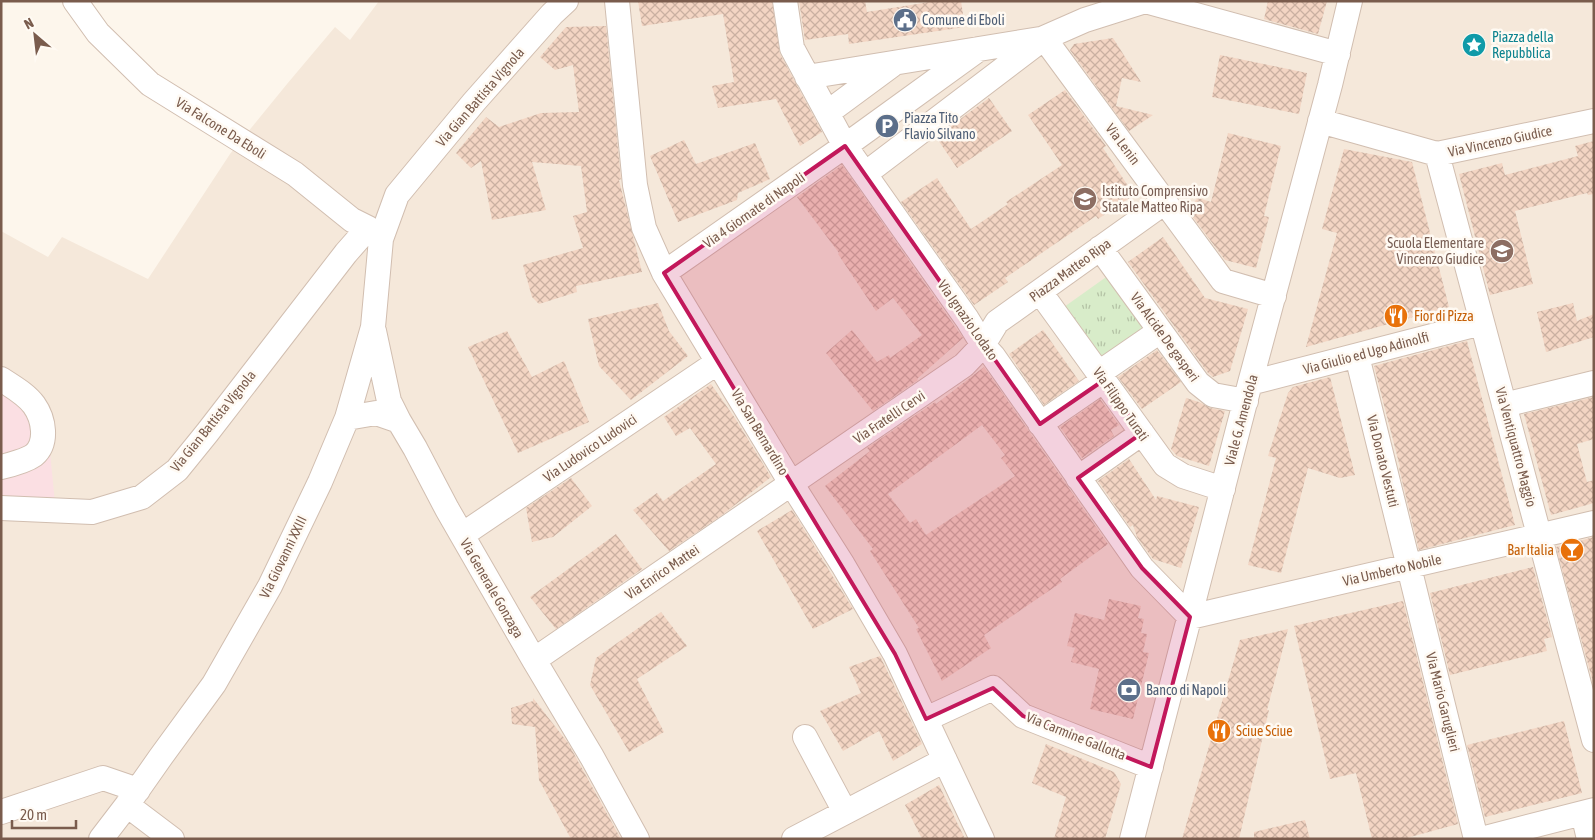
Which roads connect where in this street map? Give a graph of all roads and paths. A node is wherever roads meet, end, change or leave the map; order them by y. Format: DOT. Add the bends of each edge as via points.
graph roads {
  1 [pos="75,1"];
  2 [pos="566,1"];
  3 [pos="617,1"];
  4 [pos="786,1"];
  5 [pos="1145,1"];
  6 [pos="1350,1"];
  7 [pos="1044,38"];
  8 [pos="979,48"];
  9 [pos="1338,54"];
  10 [pos="895,62"];
  11 [pos="807,77"];
  12 [pos="827,113"];
  13 [pos="1320,121"];
  14 [pos="1594,121"];
  15 [pos="845,146"];
  16 [pos="1437,154"];
  17 [pos="865,174"];
  18 [pos="397,195"];
  19 [pos="1165,202"];
  20 [pos="367,229"];
  21 [pos="1100,248"];
  22 [pos="664,273"];
  23 [pos="1040,292"];
  24 [pos="1274,296"];
  25 [pos="1482,323"];
  26 [pos="373,327"];
  27 [pos="1160,331"];
  28 [pos="983,345"];
  29 [pos="1358,356"];
  30 [pos="718,362"];
  31 [pos="1102,377"];
  32 [pos="1,379"];
  33 [pos="383,379"];
  34 [pos="1594,383"];
  35 [pos="1248,392"];
  36 [pos="1504,405"];
  37 [pos="350,407"];
  38 [pos="1040,424"];
  39 [pos="411,430"];
  40 [pos="1142,433"];
  41 [pos="1,467"];
  42 [pos="1078,478"];
  43 [pos="791,483"];
  44 [pos="1223,489"];
  45 [pos="1,508"];
  46 [pos="1594,523"];
  47 [pos="462,535"];
  48 [pos="1539,536"];
  49 [pos="1410,566"];
  50 [pos="1190,617"];
  51 [pos="534,660"];
  52 [pos="926,719"];
  53 [pos="806,737"];
  54 [pos="1594,740"];
  55 [pos="945,760"];
  56 [pos="1151,767"];
  57 [pos="132,797"];
  58 [pos="1,812"];
  59 [pos="845,812"];
  60 [pos="1588,812"];
  61 [pos="1504,836"];
  62 [pos="101,839"];
  63 [pos="172,839"];
  64 [pos="637,839"];
  65 [pos="794,839"];
  66 [pos="982,839"];
  67 [pos="1132,839"];
  68 [pos="1476,839"];
  69 [pos="1480,839"];
  70 [pos="1589,839"];
  1 -- 20 [label="street, Via Falcone Da Eboli" via="98,33 150,84 294,174"];
  2 -- 18 [label="street, Via Gian Battista Vignola" via="474,102"];
  3 -- 22 [label="street, Via San Bernardino" via="635,185 644,228"];
  4 -- 11 [label="street, Via Ignazio Lodato" via="792,48"];
  5 -- 7 [label="street" via="1084,20"];
  5 -- 9 [label="street"];
  6 -- 9 [label="street, Viale G. Amendola"];
  7 -- 8 [label="street"];
  7 -- 17 [label="street"];
  7 -- 19 [label="street, Via Lenin"];
  8 -- 10 [label="street"];
  8 -- 15 [label="street, Via 4 Giornate di Napoli"];
  9 -- 13 [label="street, Viale G. Amendola"];
  10 -- 11 [label="street"];
  10 -- 12 [label="street"];
  11 -- 12 [label="street, Via Ignazio Lodato"];
  12 -- 15 [label="street, Via Ignazio Lodato"];
  13 -- 16 [label="street, Via Vincenzo Giudice"];
  13 -- 24 [label="street, Viale G. Amendola"];
  14 -- 16 [label="street, Via Vincenzo Giudice"];
  15 -- 17 [label="street, Via Ignazio Lodato"];
  15 -- 22 [label="street, Via 4 Giornate di Napoli"];
  16 -- 25 [label="street, Via Ventiquattro Maggio"];
  17 -- 28 [label="street, Via Ignazio Lodato"];
  18 -- 20 [label="street, Via Gian Battista Vignola"];
  18 -- 20 [label="street, Via Gian Battista Vignola"];
  19 -- 21 [label="street, Piazza Matteo Ripa"];
  19 -- 24 [label="street, Via Lenin" via="1223,281"];
  20 -- 26 [label="street, Via Giovanni XXIII"];
  20 -- 45 [label="street, Via Gian Battista Vignola" via="177,470 142,497 92,512"];
  21 -- 23 [label="street, Piazza Matteo Ripa"];
  21 -- 27 [label="street, Via Alcide De gasperi"];
  22 -- 30 [label="street, Via San Bernardino"];
  23 -- 28 [label="street, Piazza Matteo Ripa" via="997,322"];
  23 -- 31 [label="street, Via Filippo Turati"];
  24 -- 35 [label="street, Viale G. Amendola"];
  25 -- 29 [label="street, Via Giulio ed Ugo Adinolfi"];
  25 -- 36 [label="street, Via Ventiquattro Maggio"];
  26 -- 33 [label="street, Via Generale Gonzaga"];
  26 -- 37 [label="street, Via Giovanni XXIII"];
  27 -- 31 [label="street"];
  27 -- 35 [label="street, Via Alcide De gasperi" via="1198,383 1213,395"];
  28 -- 38 [label="street, Via Ignazio Lodato"];
  28 -- 43 [label="street, Via Fratelli Cervi" via="964,365"];
  29 -- 35 [label="street, Via Giulio ed Ugo Adinolfi"];
  29 -- 49 [label="street, Via Donato Vestuti"];
  30 -- 43 [label="street, Via San Bernardino"];
  30 -- 47 [label="street, Via Ludovico Ludovici" via="504,496"];
  31 -- 38 [label="street"];
  31 -- 40 [label="street, Via Filippo Turati"];
  32 -- 41 [label="street" via="22,392 35,406 43,424 42,443 34,455"];
  33 -- 37 [label="street"];
  33 -- 39 [label="street, Via Generale Gonzaga" via="389,401"];
  34 -- 36 [label="street"];
  35 -- 44 [label="street, Viale G. Amendola"];
  36 -- 48 [label="street, Via Ventiquattro Maggio"];
  37 -- 39 [label="street" via="376,413"];
  37 -- 57 [label="street, Via Giovanni XXIII" via="320,482 270,586 214,684"];
  38 -- 42 [label="street, Via Ignazio Lodato"];
  39 -- 47 [label="street, Via Generale Gonzaga"];
  40 -- 42 [label="street"];
  40 -- 44 [label="street, Via Filippo Turati" via="1165,465 1183,476"];
  42 -- 50 [label="street, Via Ignazio Lodato" via="1142,568"];
  43 -- 51 [label="street, Via Enrico Mattei"];
  43 -- 52 [label="street, Via San Bernardino" via="895,654"];
  44 -- 50 [label="street, Viale G. Amendola"];
  46 -- 48 [label="street, Via Umberto Nobile"];
  47 -- 51 [label="street, Via Generale Gonzaga"];
  48 -- 49 [label="street, Via Umberto Nobile"];
  48 -- 54 [label="street, Via Ventiquattro Maggio"];
  49 -- 50 [label="street, Via Umberto Nobile"];
  49 -- 68 [label="street, Via Mario Garuglieri"];
  50 -- 56 [label="street, Viale G. Amendola"];
  51 -- 64 [label="street, Via Generale Gonzaga"];
  52 -- 55 [label="street, Via San Bernardino"];
  52 -- 56 [label="street, Via Carmine Gallotta" via="993,688 1023,716"];
  53 -- 59 [label="street"];
  55 -- 59 [label="street"];
  55 -- 66 [label="street, Via San Bernardino"];
  56 -- 67 [label="street, Viale G. Amendola"];
  57 -- 58 [label="street" via="103,778"];
  57 -- 62 [label="street, Via Giovanni XXIII"];
  57 -- 63 [label="street"];
  59 -- 65 [label="street"];
  60 -- 61 [label="street"];
  60 -- 70 [label="street"];
  61 -- 69 [label="street"];
}
